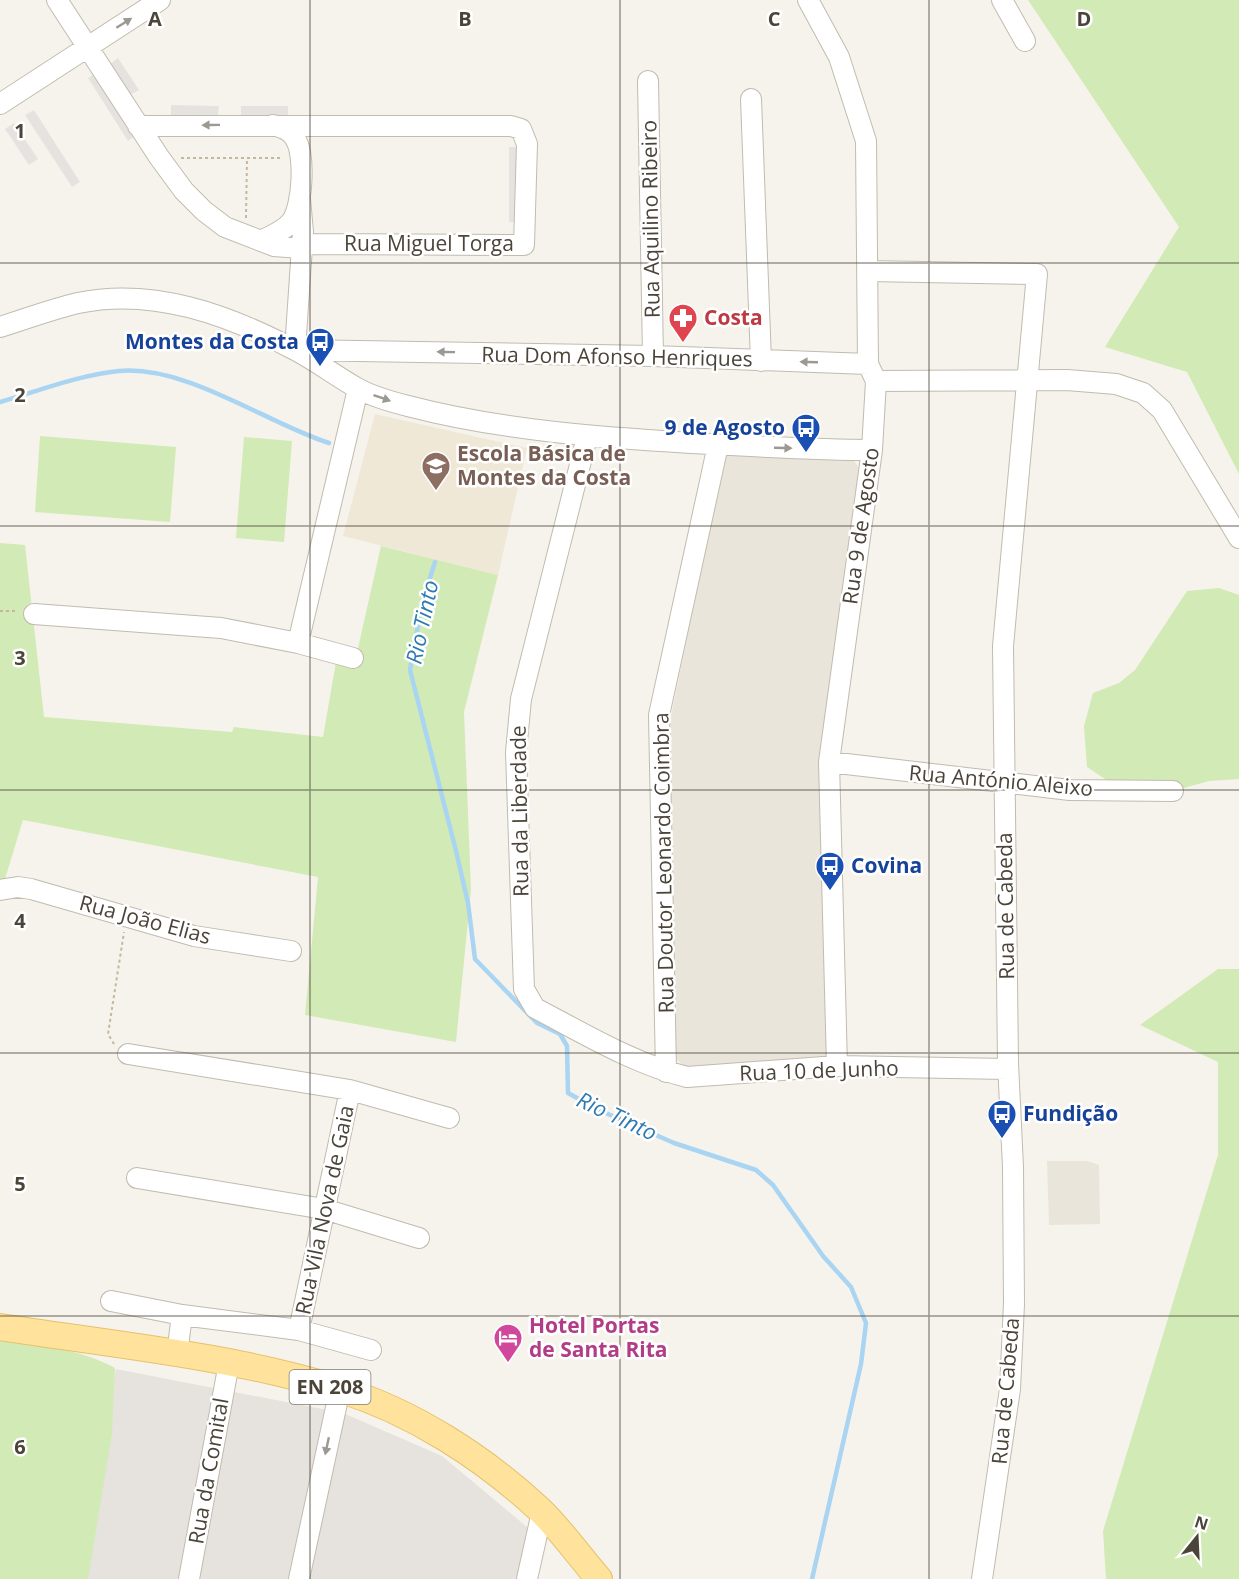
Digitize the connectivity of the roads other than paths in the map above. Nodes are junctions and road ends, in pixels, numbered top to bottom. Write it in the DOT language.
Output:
graph roads {
  1 [pos="57,0"];
  2 [pos="808,0"];
  3 [pos="1002,0"];
  4 [pos="152,3"];
  5 [pos="1025,41"];
  6 [pos="88,46"];
  7 [pos="648,81"];
  8 [pos="751,99"];
  9 [pos="0,104"];
  10 [pos="270,124"];
  11 [pos="319,124"];
  12 [pos="138,126"];
  13 [pos="295,154"];
  14 [pos="300,199"];
  15 [pos="263,240"];
  16 [pos="300,248"];
  17 [pos="868,271"];
  18 [pos="0,327"];
  19 [pos="295,350"];
  20 [pos="653,356"];
  21 [pos="761,360"];
  22 [pos="872,372"];
  23 [pos="1026,382"];
  24 [pos="358,389"];
  25 [pos="587,436"];
  26 [pos="718,445"];
  27 [pos="872,450"];
  28 [pos="1239,538"];
  29 [pos="34,614"];
  30 [pos="298,643"];
  31 [pos="353,658"];
  32 [pos="829,762"];
  33 [pos="1005,784"];
  34 [pos="1173,791"];
  35 [pos="0,890"];
  36 [pos="291,951"];
  37 [pos="128,1054"];
  38 [pos="837,1066"];
  39 [pos="1008,1069"];
  40 [pos="666,1072"];
  41 [pos="350,1090"];
  42 [pos="449,1118"];
  43 [pos="137,1178"];
  44 [pos="324,1209"];
  45 [pos="419,1238"];
  46 [pos="111,1301"];
  47 [pos="182,1315"];
  48 [pos="0,1328"];
  49 [pos="299,1330"];
  50 [pos="371,1350"];
  51 [pos="177,1354"];
  52 [pos="229,1363"];
  53 [pos="340,1389"];
  54 [pos="542,1512"];
  55 [pos="189,1579"];
  56 [pos="299,1579"];
  57 [pos="528,1579"];
  58 [pos="598,1579"];
  59 [pos="982,1579"];
  1 -- 6 [label="street, Rua Miguel Torga"];
  2 -- 17 [label="street, Rua 9 de Agosto"];
  3 -- 5 [label="street"];
  6 -- 4 [label="street, one-way"];
  6 -- 9 [label="street"];
  6 -- 12 [label="street, Rua Miguel Torga"];
  7 -- 20 [label="street, Rua Aquilino Ribeiro"];
  8 -- 21 [label="street"];
  10 -- 11 [label="street, Rua Miguel Torga"];
  10 -- 12 [label="street, Rua Miguel Torga, one-way"];
  10 -- 13 [label="street"];
  11 -- 13 [label="street"];
  11 -- 16 [label="street, Rua Miguel Torga"];
  12 -- 15 [label="street, Rua Miguel Torga"];
  13 -- 14 [label="street"];
  14 -- 15 [label="street"];
  14 -- 16 [label="street"];
  15 -- 16 [label="street, Rua Miguel Torga"];
  16 -- 19 [label="street"];
  17 -- 22 [label="street, Rua 9 de Agosto"];
  17 -- 23 [label="street, Rua de Cabeda"];
  18 -- 19 [label="street"];
  20 -- 19 [label="street, Rua Dom Afonso Henriques, one-way"];
  19 -- 24 [label="street"];
  20 -- 21 [label="street, Rua Dom Afonso Henriques"];
  22 -- 21 [label="street, Rua Dom Afonso Henriques, one-way"];
  22 -- 23 [label="street"];
  22 -- 27 [label="street, Rua 9 de Agosto"];
  23 -- 28 [label="street"];
  23 -- 33 [label="street, Rua de Cabeda"];
  24 -- 25 [label="street, one-way"];
  24 -- 30 [label="street"];
  25 -- 26 [label="street"];
  25 -- 40 [label="street, Rua da Liberdade"];
  26 -- 27 [label="street, one-way"];
  26 -- 40 [label="street, Rua Doutor Leonardo Coimbra"];
  27 -- 32 [label="street, Rua 9 de Agosto"];
  29 -- 30 [label="street"];
  30 -- 31 [label="street"];
  32 -- 33 [label="street, Rua António Aleixo"];
  32 -- 38 [label="street, Rua 9 de Agosto"];
  33 -- 34 [label="street, Rua António Aleixo"];
  33 -- 39 [label="street, Rua de Cabeda"];
  35 -- 36 [label="street, Rua João Elias"];
  37 -- 41 [label="street, Rua Vila Nova de Gaia"];
  38 -- 39 [label="street, Rua 10 de Junho"];
  38 -- 40 [label="street, Rua 10 de Junho"];
  39 -- 59 [label="street, Rua de Cabeda"];
  41 -- 42 [label="street"];
  41 -- 44 [label="street, Rua Vila Nova de Gaia"];
  43 -- 44 [label="street"];
  44 -- 45 [label="street"];
  44 -- 49 [label="street, Rua Vila Nova de Gaia"];
  46 -- 47 [label="street, Rua Vila Nova de Gaia"];
  47 -- 49 [label="street, Rua Vila Nova de Gaia"];
  47 -- 51 [label="street"];
  48 -- 51 [label="main road, EN 208"];
  49 -- 50 [label="street"];
  51 -- 52 [label="main road, EN 208"];
  52 -- 53 [label="main road, EN 208"];
  52 -- 55 [label="street, Rua da Comital"];
  53 -- 54 [label="main road, EN 208"];
  53 -- 56 [label="street, one-way"];
  54 -- 57 [label="street"];
  54 -- 58 [label="main road, EN 208"];
}
